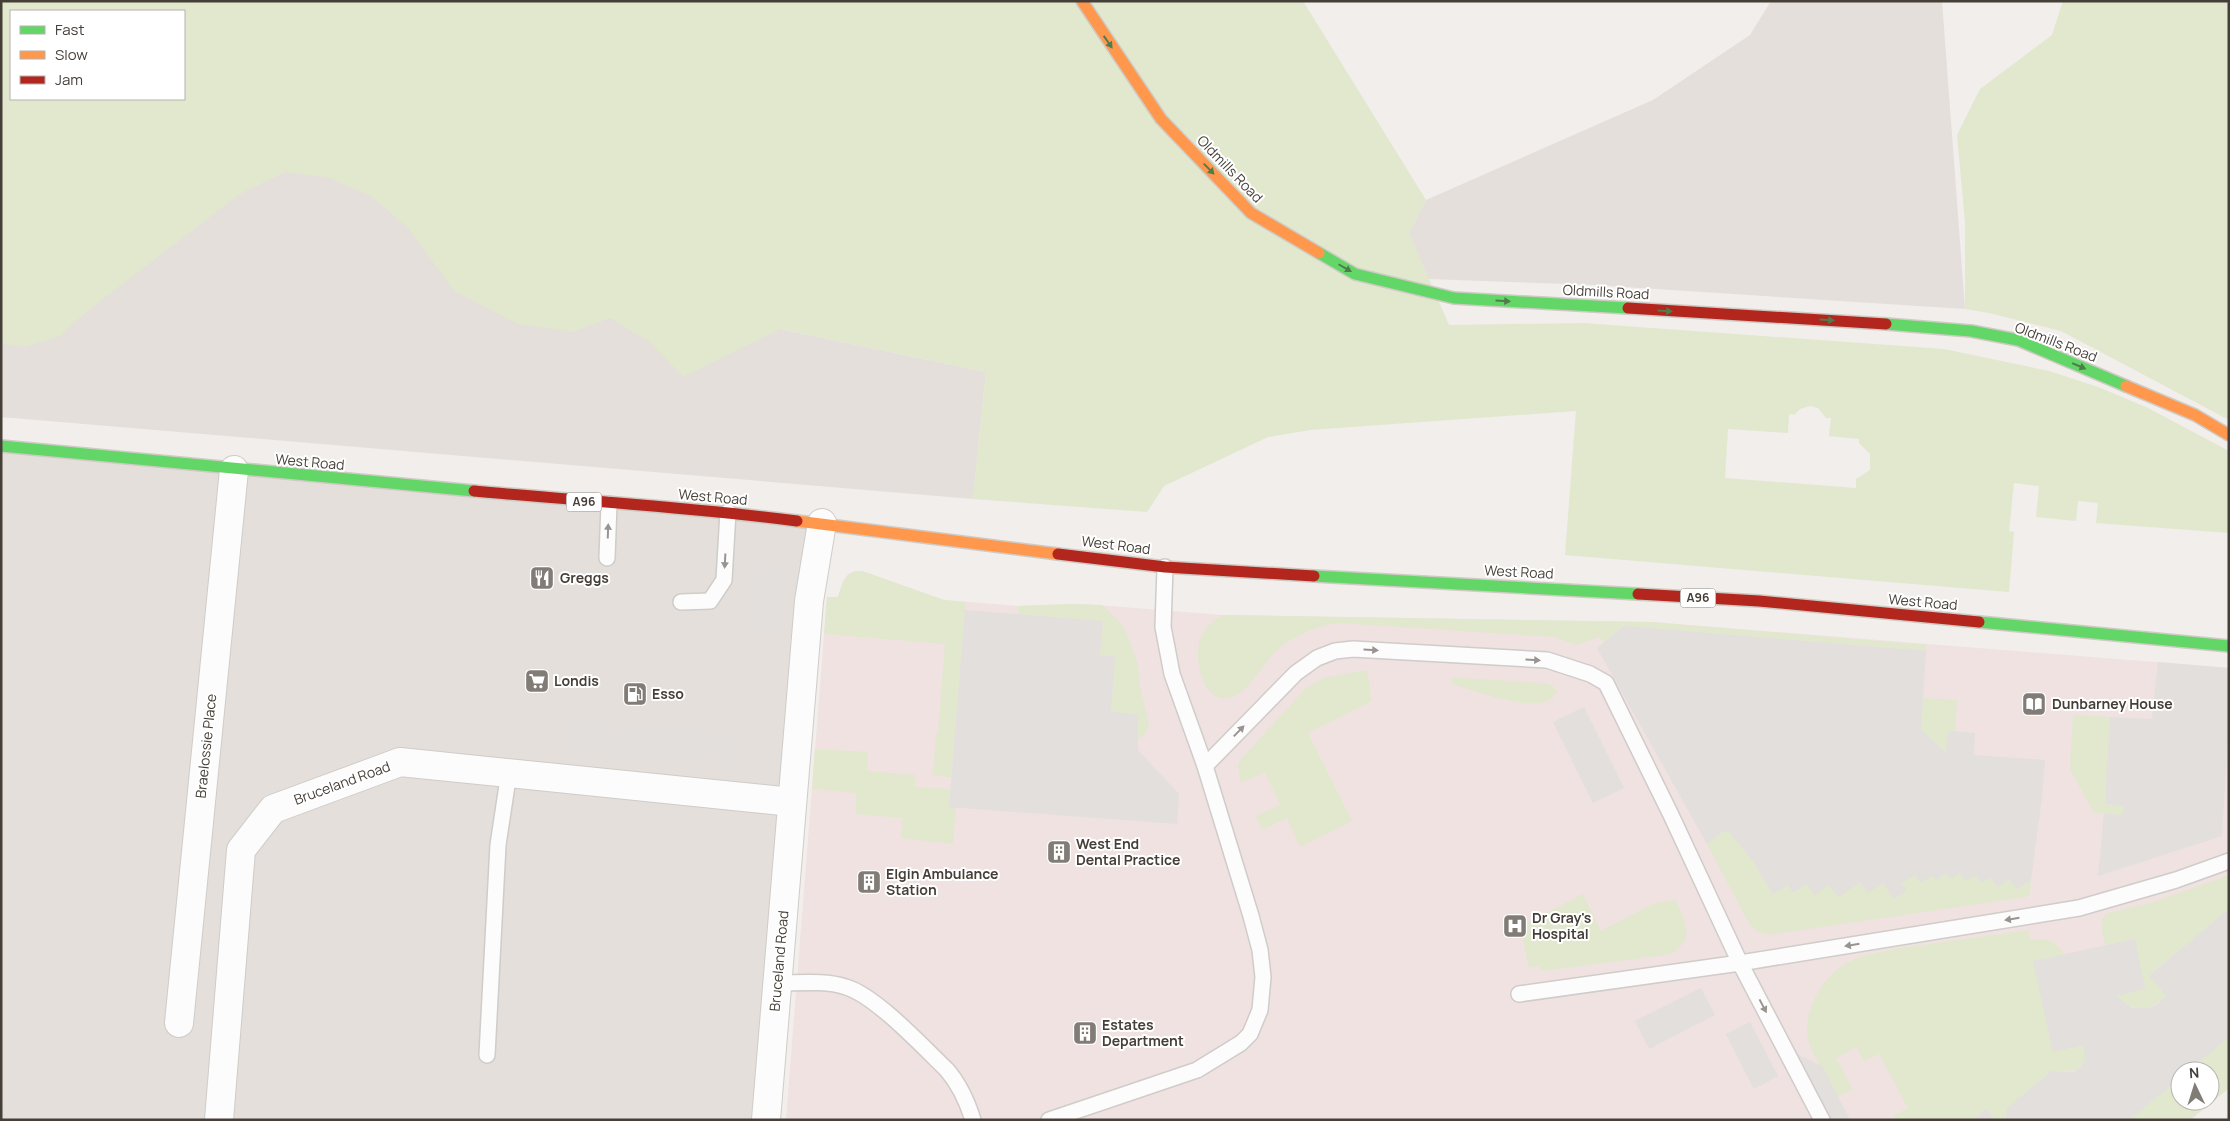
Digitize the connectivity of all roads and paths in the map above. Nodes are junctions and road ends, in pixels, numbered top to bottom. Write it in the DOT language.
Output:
graph roads {
  1 [pos="1082,1"];
  2 [pos="2229,436"];
  3 [pos="1,446"];
  4 [pos="234,470"];
  5 [pos="609,504"];
  6 [pos="728,512"];
  7 [pos="822,523"];
  8 [pos="607,558"];
  9 [pos="1165,567"];
  10 [pos="681,602"];
  11 [pos="2229,646"];
  12 [pos="1205,766"];
  13 [pos="509,772"];
  14 [pos="792,802"];
  15 [pos="2229,861"];
  16 [pos="1740,963"];
  17 [pos="777,983"];
  18 [pos="1520,994"];
  19 [pos="179,1022"];
  20 [pos="487,1055"];
  21 [pos="219,1120"];
  22 [pos="766,1120"];
  23 [pos="973,1120"];
  24 [pos="1049,1120"];
  25 [pos="1822,1120"];
  1 -- 2 [label="main road, Oldmills Road, one-way"];
  3 -- 4 [label="main road, West Road / A96"];
  4 -- 5 [label="main road, West Road / A96"];
  4 -- 19 [label="street, Braelossie Place"];
  5 -- 6 [label="main road, West Road / A96"];
  8 -- 5 [label="lane, one-way"];
  6 -- 7 [label="main road, West Road / A96"];
  6 -- 10 [label="lane, one-way"];
  7 -- 9 [label="main road, West Road / A96"];
  7 -- 14 [label="street, Bruceland Road"];
  9 -- 11 [label="main road, West Road / A96"];
  9 -- 12 [label="lane"];
  12 -- 16 [label="lane, one-way"];
  12 -- 24 [label="lane"];
  13 -- 14 [label="street, Bruceland Road"];
  13 -- 20 [label="lane"];
  13 -- 21 [label="street, Bruceland Road"];
  14 -- 17 [label="street, Bruceland Road"];
  15 -- 16 [label="lane, one-way"];
  16 -- 18 [label="lane"];
  16 -- 25 [label="lane, one-way"];
  17 -- 22 [label="street, Bruceland Road"];
  17 -- 23 [label="lane"];
}
